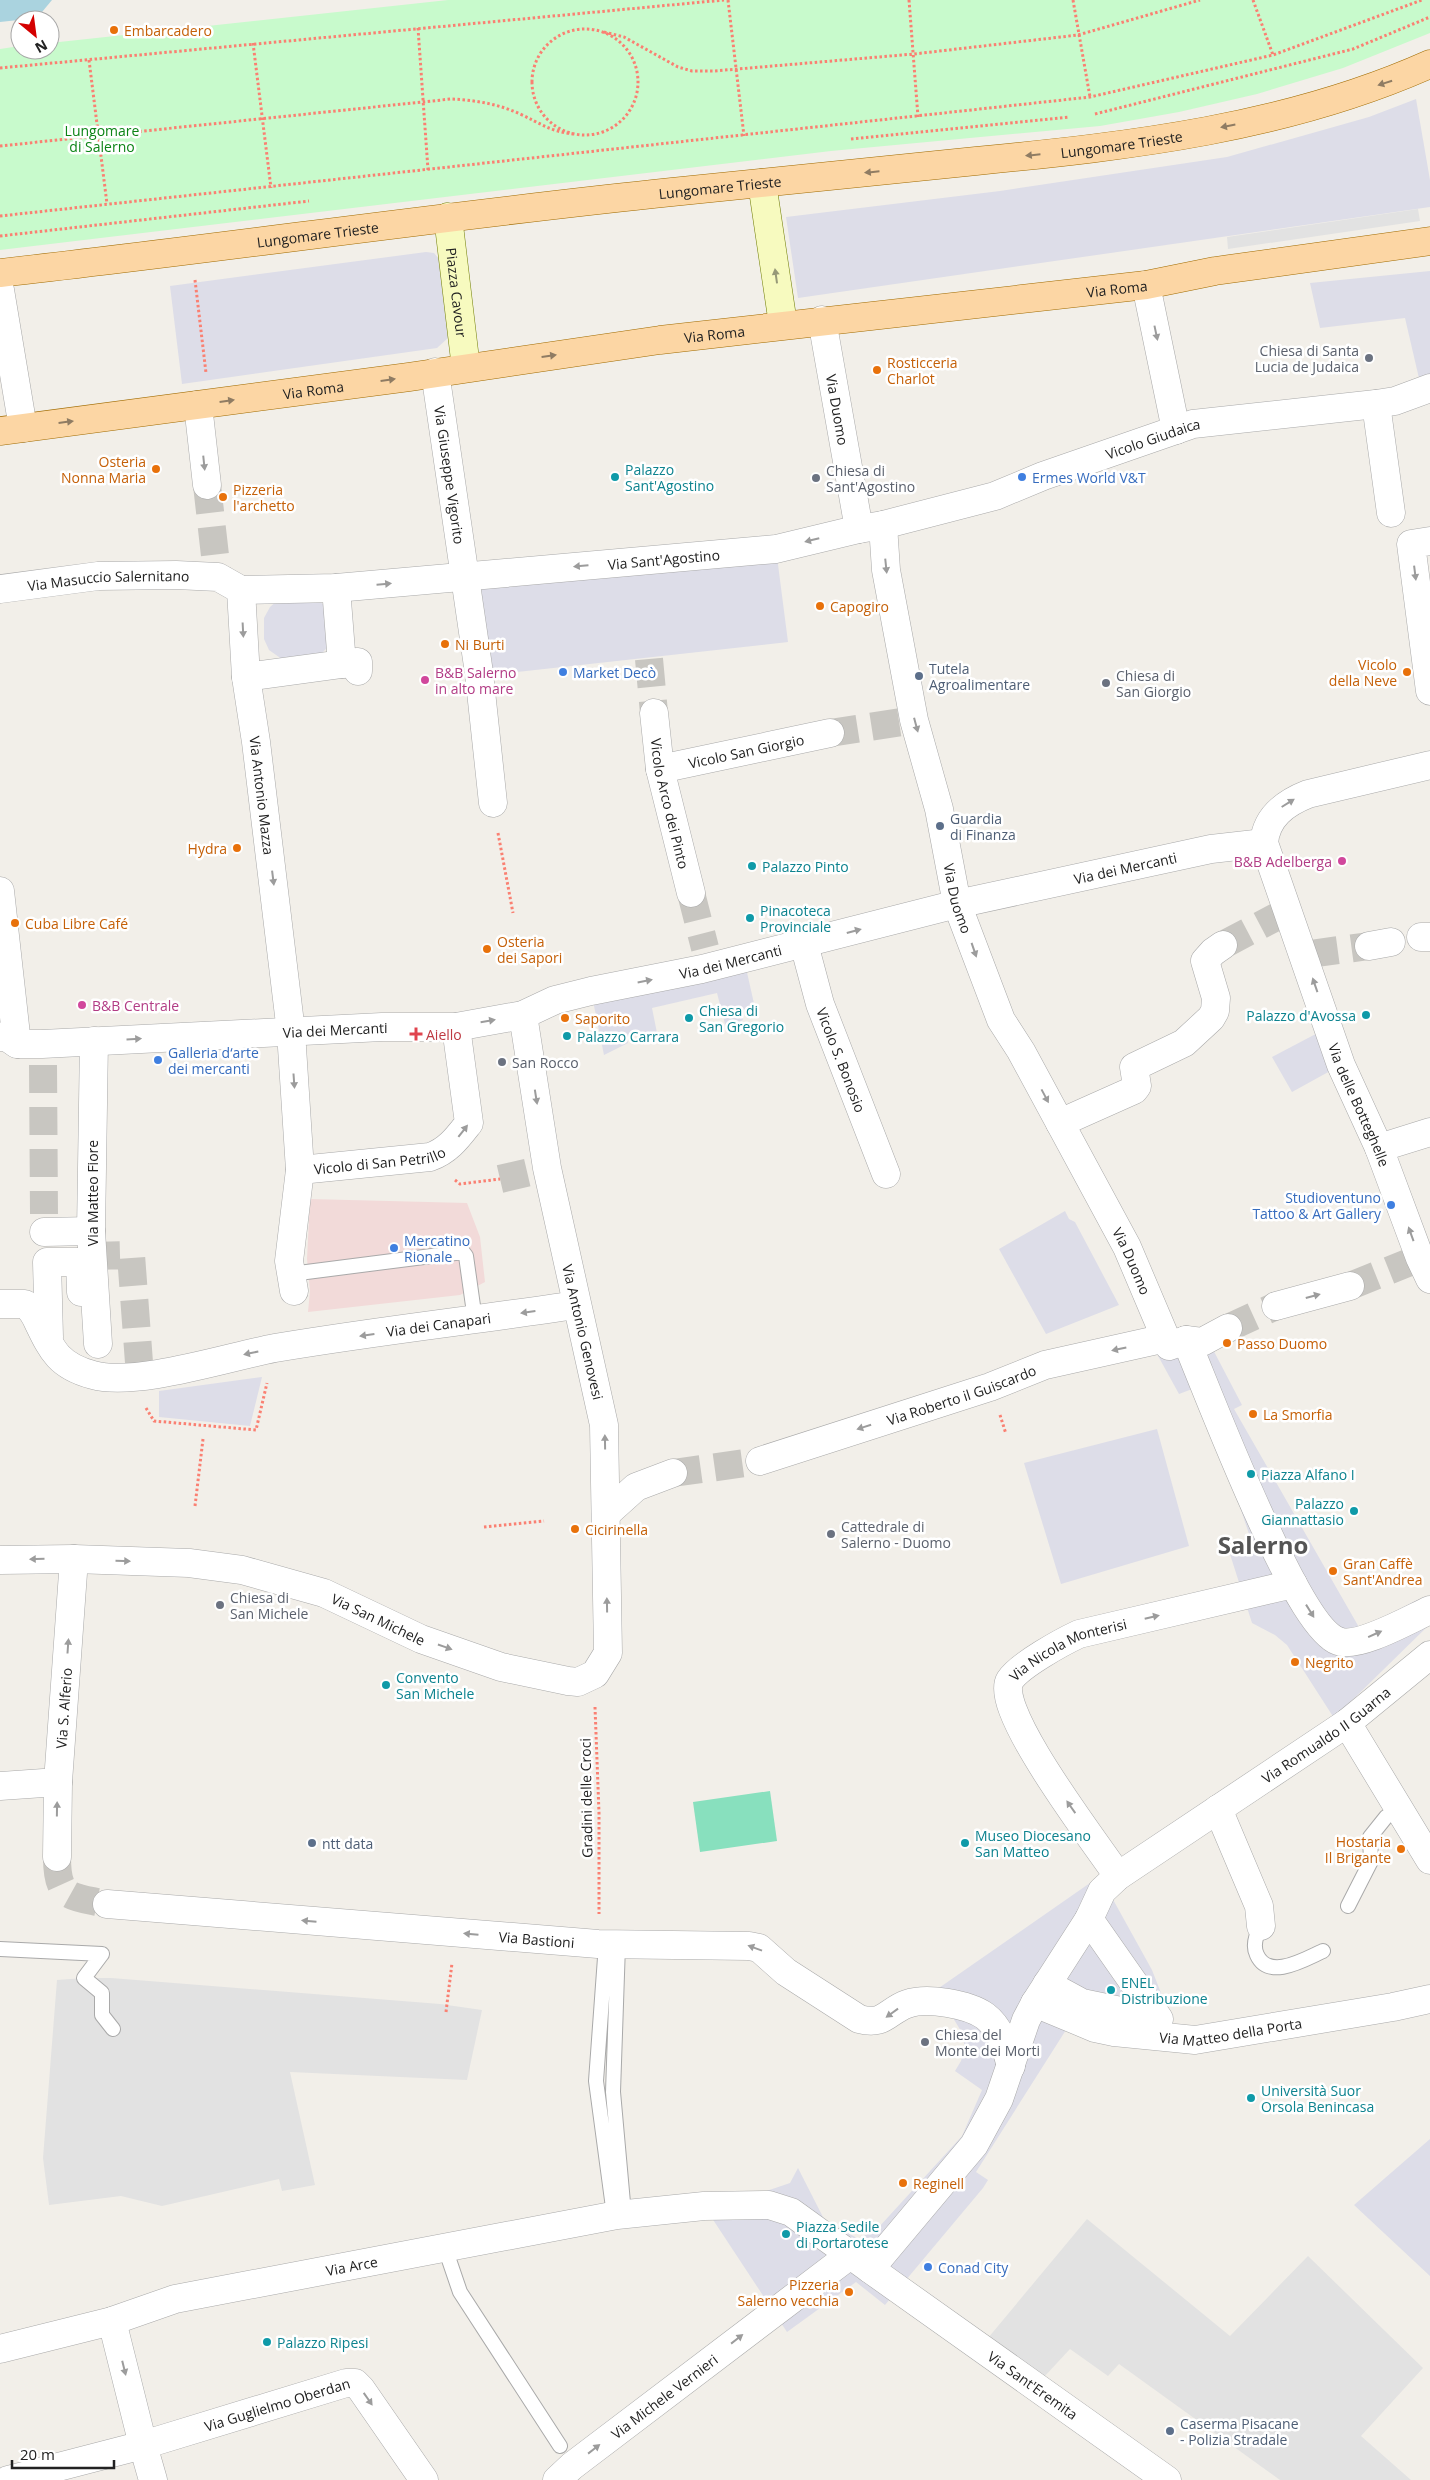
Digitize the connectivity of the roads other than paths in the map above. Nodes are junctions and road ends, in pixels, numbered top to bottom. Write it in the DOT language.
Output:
graph roads {
  1 [pos="1430,64"];
  2 [pos="762,183"];
  3 [pos="448,217"];
  4 [pos="1430,241"];
  5 [pos="0,273"];
  6 [pos="1146,285"];
  7 [pos="0,290"];
  8 [pos="822,320"];
  9 [pos="783,324"];
  10 [pos="466,368"];
  11 [pos="435,372"];
  12 [pos="1430,388"];
  13 [pos="1376,404"];
  14 [pos="204,405"];
  15 [pos="12,429"];
  16 [pos="1176,430"];
  17 [pos="207,485"];
  18 [pos="1391,513"];
  19 [pos="871,527"];
  20 [pos="1430,541"];
  21 [pos="466,576"];
  22 [pos="0,589"];
  23 [pos="322,589"];
  24 [pos="241,590"];
  25 [pos="246,677"];
  26 [pos="1430,690"];
  27 [pos="654,713"];
  28 [pos="830,733"];
  29 [pos="1430,765"];
  30 [pos="660,769"];
  31 [pos="493,803"];
  32 [pos="1264,843"];
  33 [pos="0,891"];
  34 [pos="691,893"];
  35 [pos="957,904"];
  36 [pos="804,944"];
  37 [pos="1223,945"];
  38 [pos="523,1015"];
  39 [pos="456,1027"];
  40 [pos="291,1032"];
  41 [pos="94,1041"];
  42 [pos="25,1047"];
  43 [pos="1060,1123"];
  44 [pos="1430,1132"];
  45 [pos="1379,1148"];
  46 [pos="300,1170"];
  47 [pos="886,1174"];
  48 [pos="44,1228"];
  49 [pos="91,1231"];
  50 [pos="1430,1279"];
  51 [pos="293,1282"];
  52 [pos="1350,1286"];
  53 [pos="8,1304"];
  54 [pos="576,1305"];
  55 [pos="1276,1306"];
  56 [pos="475,1320"];
  57 [pos="1228,1328"];
  58 [pos="1173,1341"];
  59 [pos="98,1344"];
  60 [pos="49,1346"];
  61 [pos="83,1371"];
  62 [pos="760,1461"];
  63 [pos="673,1473"];
  64 [pos="606,1514"];
  65 [pos="74,1559"];
  66 [pos="0,1560"];
  67 [pos="1293,1584"];
  68 [pos="1430,1610"];
  69 [pos="608,1654"];
  70 [pos="1430,1655"];
  71 [pos="1347,1723"];
  72 [pos="58,1782"];
  73 [pos="0,1786"];
  74 [pos="1218,1809"];
  75 [pos="1399,1809"];
  76 [pos="56,1857"];
  77 [pos="1430,1860"];
  78 [pos="1110,1884"];
  79 [pos="107,1904"];
  80 [pos="1348,1906"];
  81 [pos="1089,1919"];
  82 [pos="1262,1926"];
  83 [pos="608,1944"];
  84 [pos="0,1949"];
  85 [pos="1323,1950"];
  86 [pos="1430,1999"];
  87 [pos="1036,2002"];
  88 [pos="985,2016"];
  89 [pos="113,2030"];
  90 [pos="1011,2066"];
  91 [pos="619,2215"];
  92 [pos="445,2248"];
  93 [pos="860,2262"];
  94 [pos="112,2321"];
  95 [pos="0,2349"];
  96 [pos="143,2445"];
  97 [pos="560,2446"];
  98 [pos="8,2480"];
  99 [pos="153,2480"];
  100 [pos="424,2480"];
  101 [pos="557,2480"];
  102 [pos="1167,2480"];
  1 -- 2 [label="main road, Lungomare Trieste, one-way"];
  2 -- 3 [label="main road, Lungomare Trieste"];
  9 -- 2 [label="street, one-way"];
  3 -- 5 [label="main road, Lungomare Trieste"];
  3 -- 10 [label="street, Piazza Cavour"];
  4 -- 6 [label="main road, Via Roma"];
  6 -- 8 [label="main road, Via Roma"];
  6 -- 16 [label="street, one-way"];
  7 -- 15 [label="street"];
  8 -- 9 [label="main road, Via Roma"];
  8 -- 19 [label="street, Via Duomo"];
  10 -- 9 [label="main road, Via Roma, one-way"];
  10 -- 11 [label="main road, Via Roma"];
  14 -- 11 [label="main road, Via Roma, one-way"];
  11 -- 21 [label="street, Via Giuseppe Vigorito"];
  12 -- 13 [label="street, Vicolo Giudaica"];
  13 -- 16 [label="street, Vicolo Giudaica"];
  13 -- 18 [label="street"];
  15 -- 14 [label="main road, Via Roma, one-way"];
  14 -- 17 [label="street, one-way"];
  16 -- 19 [label="street, Vicolo Giudaica"];
  19 -- 21 [label="street, Via Sant'Agostino, one-way"];
  19 -- 35 [label="street, Via Duomo, one-way"];
  20 -- 26 [label="street, one-way"];
  23 -- 21 [label="street, Via Sant'Agostino, one-way"];
  21 -- 31 [label="street"];
  22 -- 24 [label="street, Via Masuccio Salernitano"];
  23 -- 24 [label="street, Via Sant'Agostino"];
  23 -- 25 [label="street"];
  24 -- 25 [label="street, Via Antonio Mazza, one-way"];
  25 -- 40 [label="street, Via Antonio Mazza, one-way"];
  27 -- 30 [label="street, Vicolo Arco dei Pinto"];
  28 -- 30 [label="street, Vicolo San Giorgio"];
  32 -- 29 [label="street, one-way"];
  30 -- 34 [label="street, Vicolo Arco dei Pinto"];
  32 -- 35 [label="street, Via dei Mercanti"];
  45 -- 32 [label="street, Via delle Botteghelle, one-way"];
  33 -- 42 [label="street"];
  36 -- 35 [label="street, Via dei Mercanti, one-way"];
  35 -- 43 [label="street, Via Duomo, one-way"];
  38 -- 36 [label="street, Via dei Mercanti, one-way"];
  36 -- 47 [label="street, Vicolo S. Bonosio"];
  37 -- 43 [label="street"];
  39 -- 38 [label="street, Via dei Mercanti, one-way"];
  38 -- 54 [label="street, Via Antonio Genovesi, one-way"];
  39 -- 40 [label="street, Via dei Mercanti"];
  46 -- 39 [label="street, Vicolo di San Petrillo, one-way"];
  41 -- 40 [label="street, Via dei Mercanti, one-way"];
  40 -- 46 [label="street, Via Antonio Mazza, one-way"];
  41 -- 42 [label="street, Via dei Mercanti"];
  41 -- 49 [label="street, Via Matteo Fiore"];
  43 -- 58 [label="street, Via Duomo"];
  44 -- 45 [label="street"];
  50 -- 45 [label="street, Via delle Botteghelle, one-way"];
  46 -- 51 [label="street, Vicolo di San Petrillo"];
  48 -- 49 [label="street"];
  49 -- 59 [label="street, Via Matteo Fiore"];
  51 -- 56 [label="lane"];
  55 -- 52 [label="street, one-way"];
  53 -- 60 [label="street"];
  54 -- 56 [label="street, Via dei Canapari, one-way"];
  64 -- 54 [label="street, Via Antonio Genovesi, one-way"];
  56 -- 61 [label="street, Via dei Canapari, one-way"];
  57 -- 58 [label="street"];
  58 -- 62 [label="street, Via Roberto il Guiscardo, one-way"];
  58 -- 67 [label="street"];
  60 -- 61 [label="street, Via dei Canapari"];
  60 -- 61 [label="street"];
  63 -- 64 [label="street"];
  69 -- 64 [label="street, Via Antonio Genovesi, one-way"];
  65 -- 66 [label="street, Via San Michele, one-way"];
  65 -- 69 [label="street, Via San Michele, one-way"];
  72 -- 65 [label="street, Via S. Alferio, one-way"];
  67 -- 68 [label="street, one-way"];
  78 -- 67 [label="street, Via Nicola Monterisi, one-way"];
  70 -- 71 [label="street, Via Romualdo II Guarna"];
  71 -- 74 [label="street, Via Romualdo II Guarna"];
  71 -- 75 [label="street"];
  72 -- 73 [label="street"];
  76 -- 72 [label="street, Via S. Alferio, one-way"];
  74 -- 78 [label="street, Via Romualdo II Guarna"];
  74 -- 82 [label="street"];
  75 -- 77 [label="street"];
  75 -- 80 [label="lane"];
  78 -- 81 [label="street"];
  83 -- 79 [label="street, Via Bastioni, one-way"];
  81 -- 87 [label="street"];
  81 -- 87 [label="street"];
  82 -- 85 [label="lane"];
  88 -- 83 [label="street, Via Bastioni, one-way"];
  83 -- 91 [label="lane"];
  84 -- 89 [label="lane"];
  86 -- 87 [label="street, Via Matteo della Porta"];
  87 -- 88 [label="street, Via Bastioni"];
  87 -- 90 [label="street"];
  88 -- 90 [label="street"];
  90 -- 93 [label="street"];
  91 -- 92 [label="street, Via Arce"];
  91 -- 93 [label="street, Via Arce"];
  92 -- 94 [label="street, Via Arce"];
  92 -- 97 [label="lane"];
  101 -- 93 [label="street, Via Michele Vernieri, one-way"];
  93 -- 102 [label="street, Via Sant'Eremita"];
  94 -- 95 [label="street, Via Arce"];
  94 -- 96 [label="street, one-way"];
  96 -- 98 [label="street"];
  96 -- 99 [label="street"];
  96 -- 100 [label="street, Via Guglielmo Oberdan, one-way"];
}
